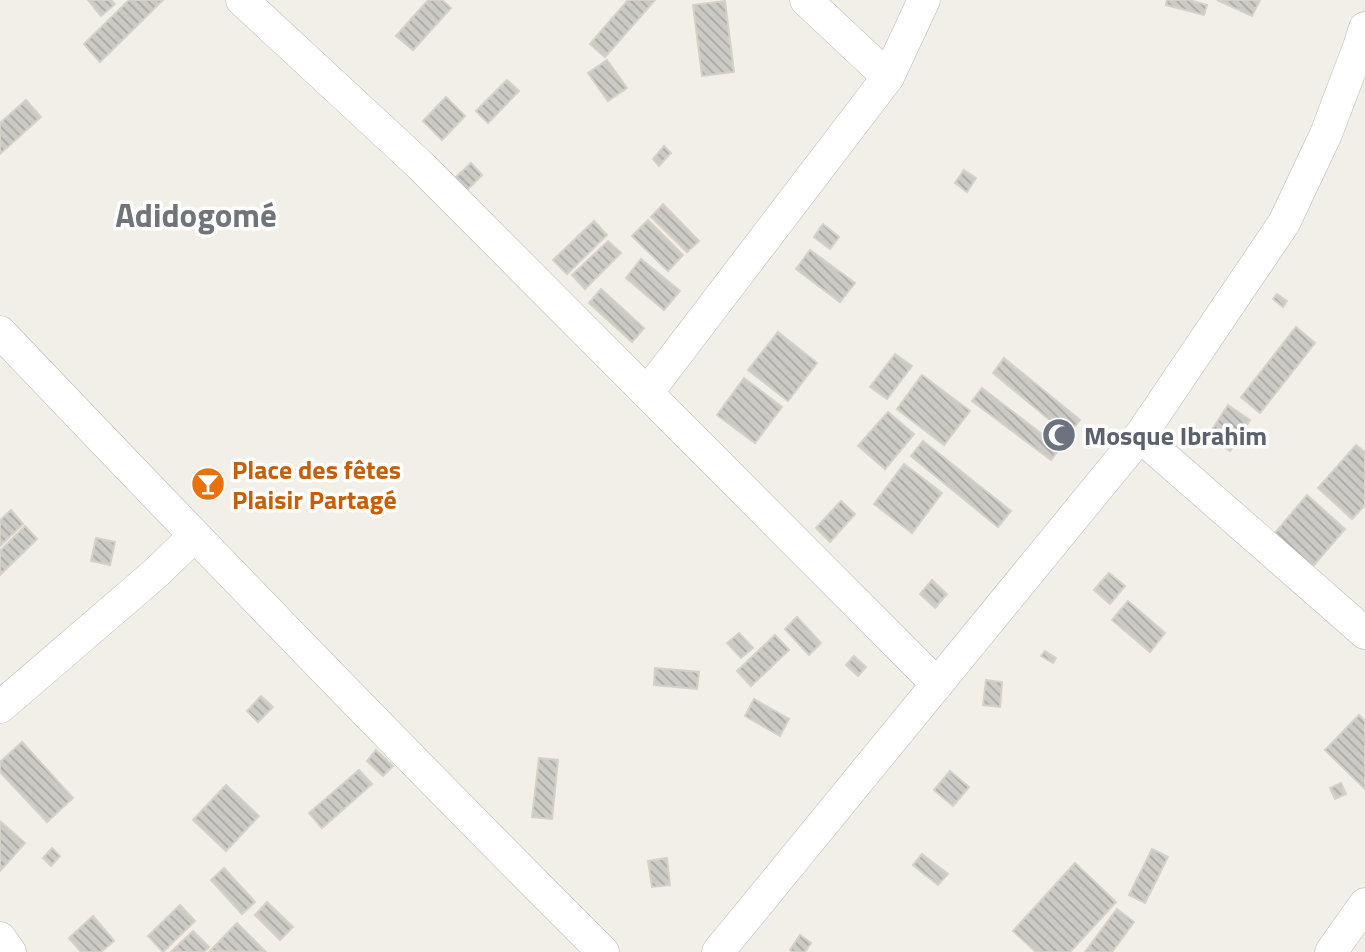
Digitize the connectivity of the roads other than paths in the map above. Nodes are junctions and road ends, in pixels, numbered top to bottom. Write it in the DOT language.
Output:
graph roads {
  1 [pos="242,0"];
  2 [pos="806,0"];
  3 [pos="924,0"];
  4 [pos="1363,42"];
  5 [pos="888,77"];
  6 [pos="0,332"];
  7 [pos="647,393"];
  8 [pos="1140,436"];
  9 [pos="194,536"];
  10 [pos="1365,633"];
  11 [pos="937,684"];
  12 [pos="0,707"];
  13 [pos="1365,904"];
  14 [pos="0,938"];
  15 [pos="10,952"];
  16 [pos="603,952"];
  17 [pos="718,952"];
  18 [pos="1331,952"];
  1 -- 7 [label="street"];
  2 -- 5 [label="street"];
  3 -- 5 [label="street"];
  4 -- 8 [label="street"];
  5 -- 7 [label="street"];
  6 -- 9 [label="street"];
  7 -- 11 [label="street"];
  8 -- 10 [label="street"];
  8 -- 11 [label="street"];
  9 -- 12 [label="street"];
  9 -- 16 [label="street"];
  11 -- 17 [label="street"];
  13 -- 18 [label="street"];
  14 -- 15 [label="street"];
}
